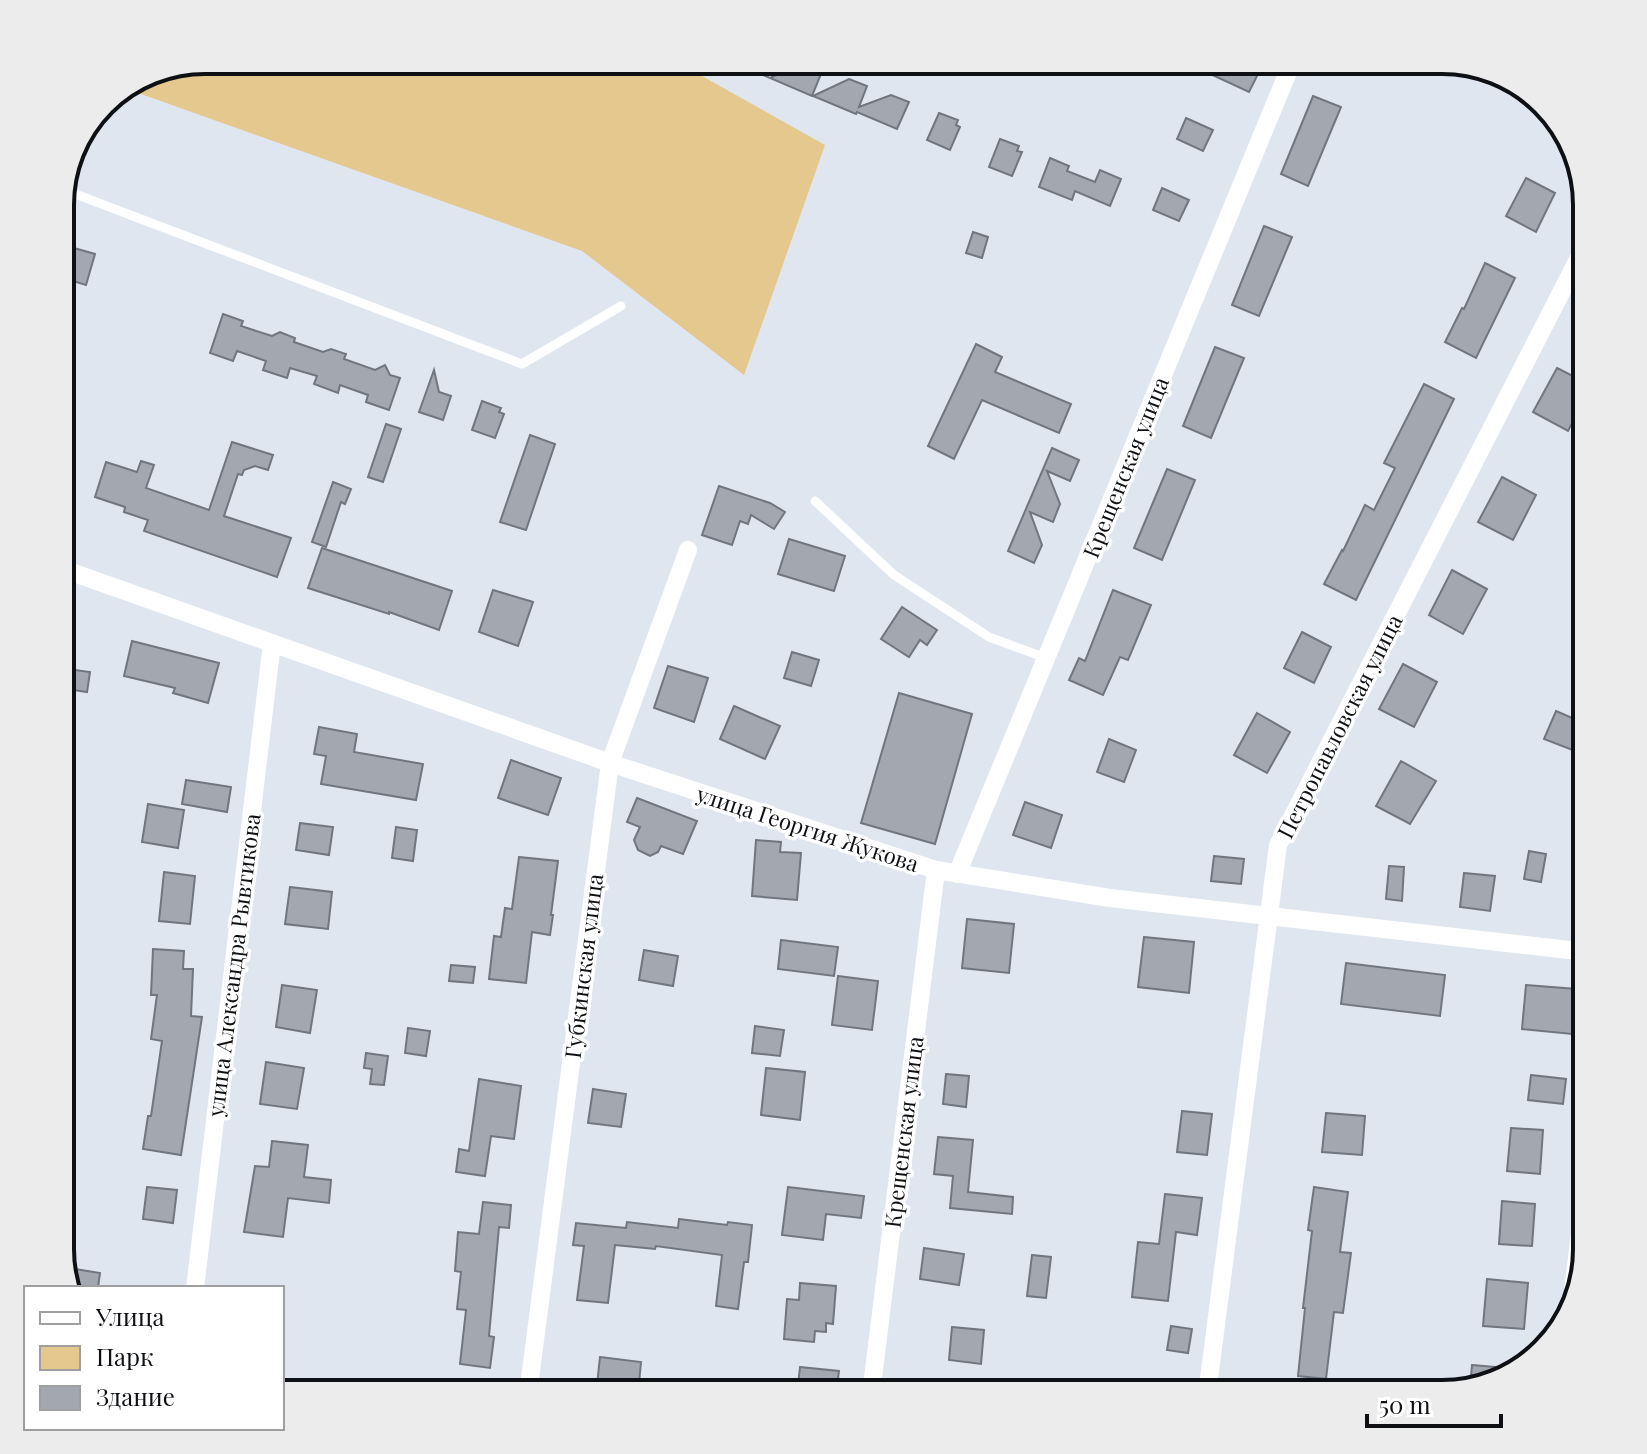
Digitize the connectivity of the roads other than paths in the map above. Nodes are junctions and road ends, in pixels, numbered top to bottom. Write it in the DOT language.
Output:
graph roads {
  1 [pos="1287,74"];
  2 [pos="74,194"];
  3 [pos="1573,269"];
  4 [pos="621,306"];
  5 [pos="815,501"];
  6 [pos="688,550"];
  7 [pos="74,573"];
  8 [pos="272,643"];
  9 [pos="1046,658"];
  10 [pos="610,763"];
  11 [pos="936,870"];
  12 [pos="957,874"];
  13 [pos="1269,916"];
  14 [pos="1573,950"];
  15 [pos="195,1286"];
  16 [pos="530,1380"];
  17 [pos="873,1380"];
  18 [pos="1209,1380"];
  1 -- 9 [label="street, Крещенская улица"];
  2 -- 4 [label="lane"];
  3 -- 13 [label="street, Петропавловская улица"];
  5 -- 9 [label="lane"];
  6 -- 10 [label="street, Губкинская улица"];
  7 -- 8 [label="street, улица Георгия Жукова"];
  8 -- 10 [label="street, улица Георгия Жукова"];
  8 -- 15 [label="street, улица Александра Рывтикова"];
  9 -- 12 [label="street, Крещенская улица"];
  10 -- 11 [label="street, улица Георгия Жукова"];
  10 -- 16 [label="street, Губкинская улица"];
  11 -- 12 [label="street, улица Георгия Жукова"];
  11 -- 17 [label="street, Крещенская улица"];
  12 -- 13 [label="street, улица Георгия Жукова"];
  13 -- 14 [label="street, улица Георгия Жукова"];
  13 -- 18 [label="street, Петропавловская улица"];
}
